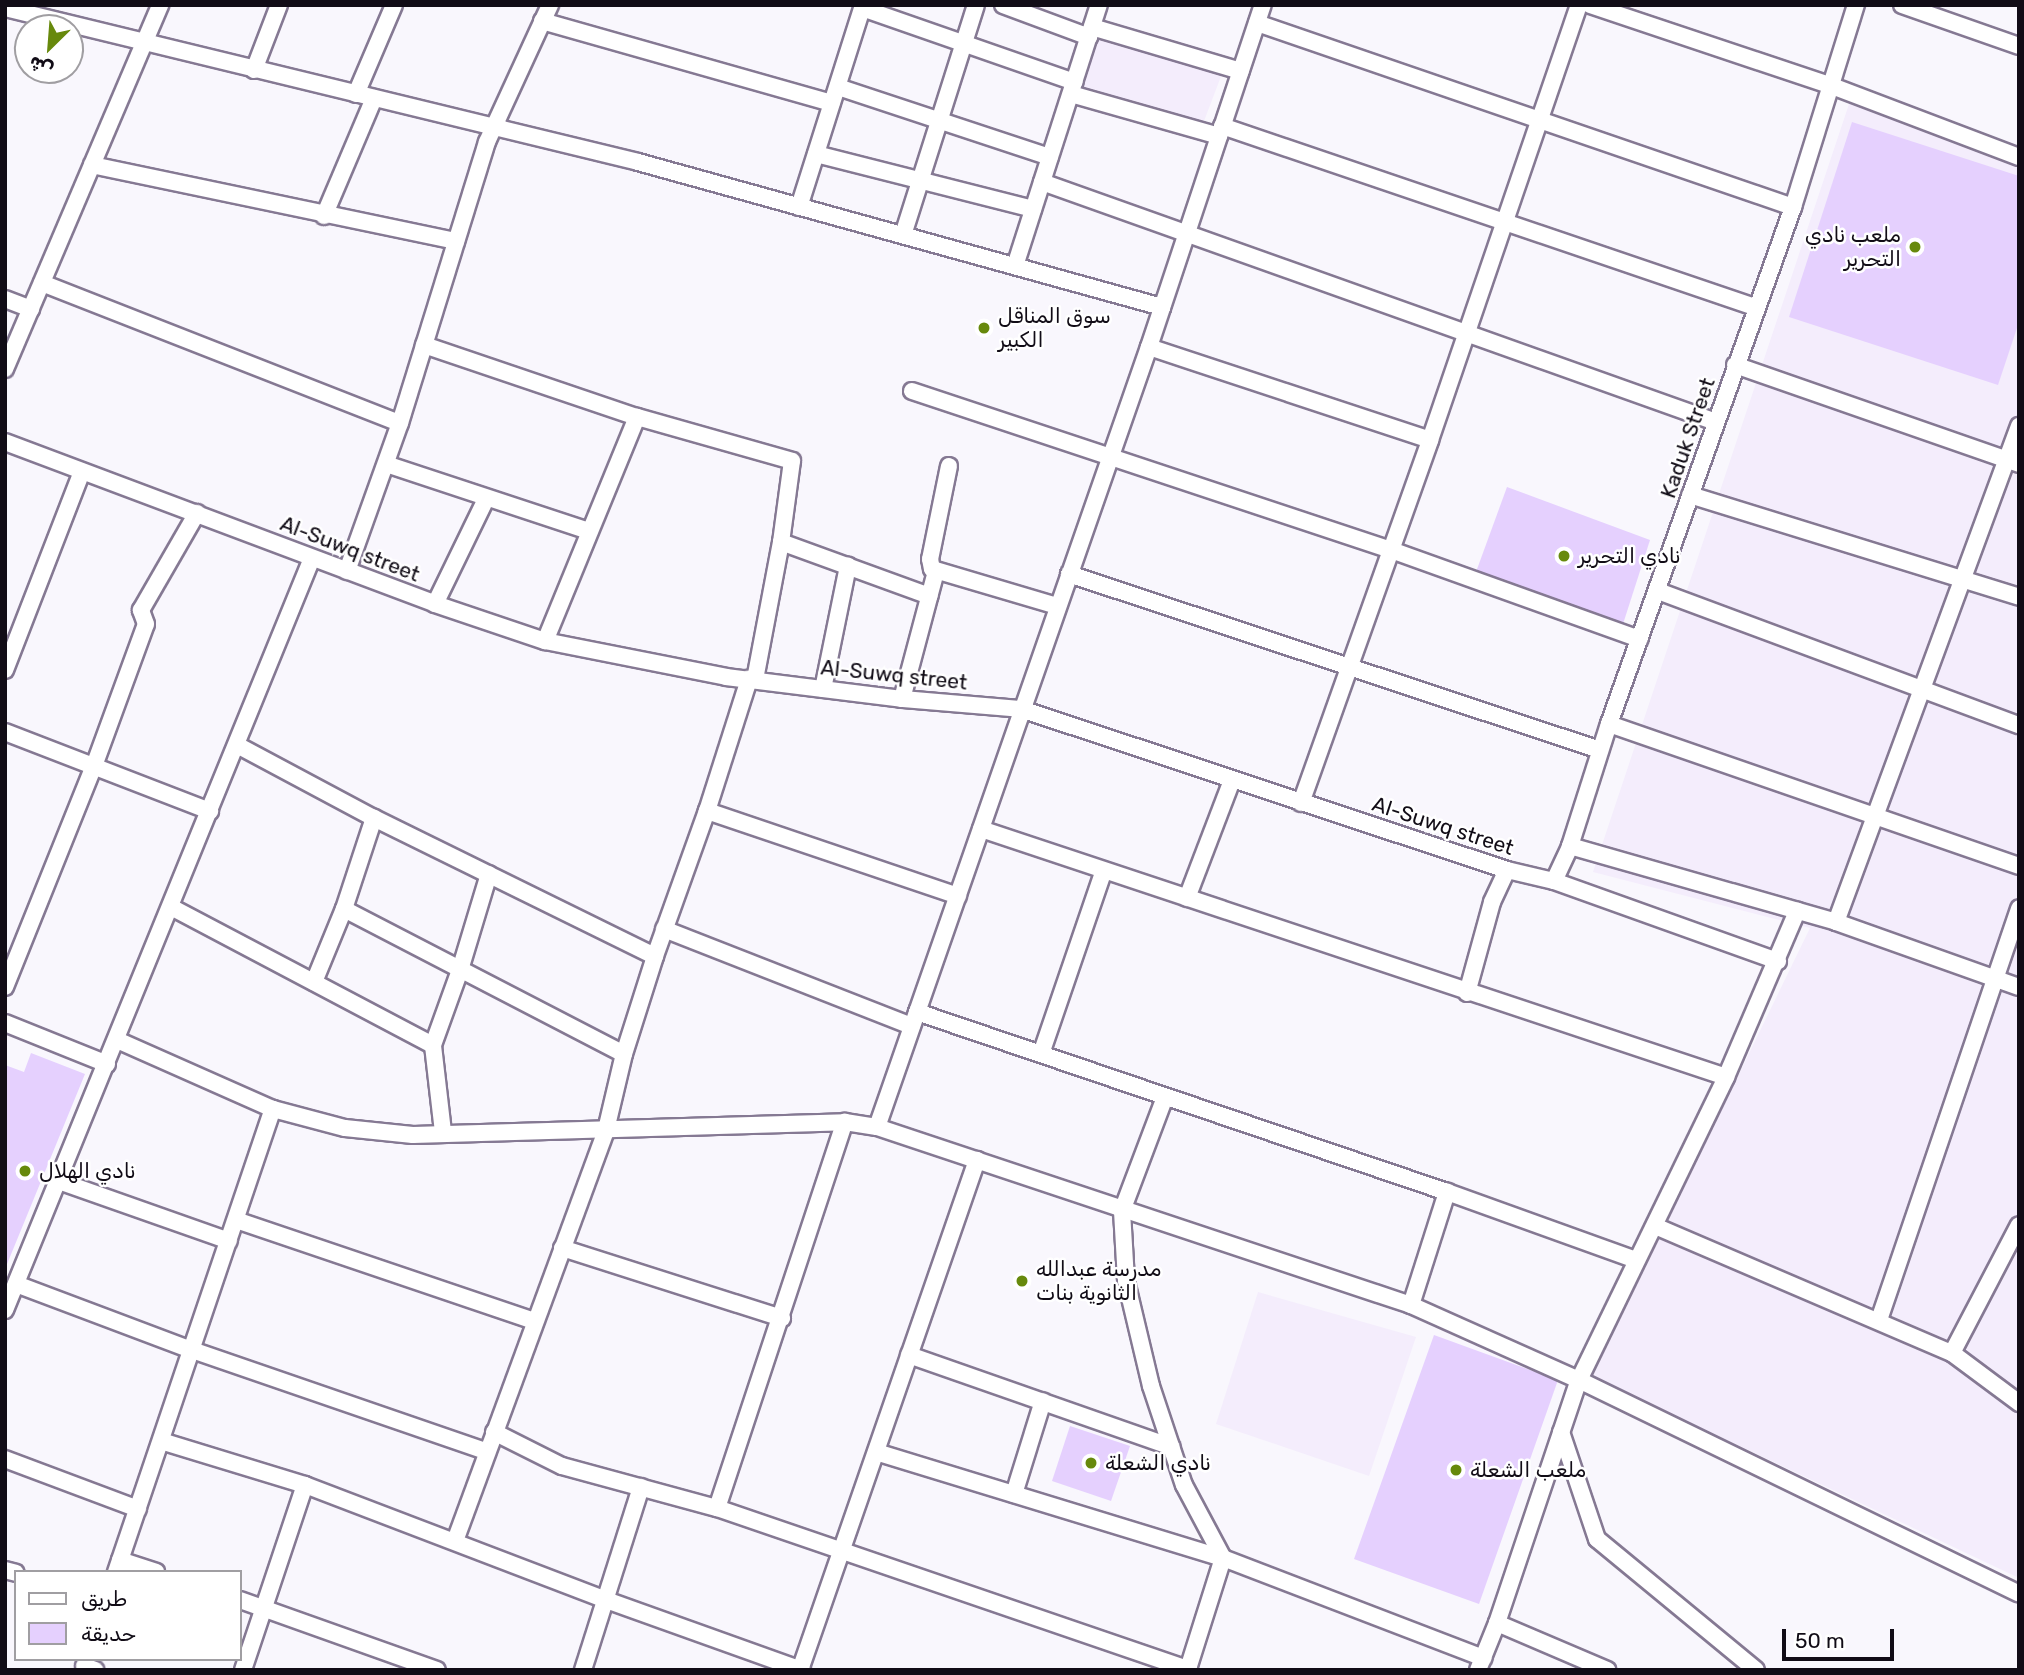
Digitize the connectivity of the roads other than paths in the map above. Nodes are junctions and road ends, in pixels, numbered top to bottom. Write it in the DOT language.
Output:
graph roads {
  1 [pos="160,5"];
  2 [pos="279,5"];
  3 [pos="394,5"];
  4 [pos="550,5"];
  5 [pos="976,5"];
  6 [pos="1003,5"];
  7 [pos="1099,5"];
  8 [pos="1263,5"];
  9 [pos="1579,5"];
  10 [pos="1590,5"];
  11 [pos="1856,5"];
  12 [pos="1902,5"];
  13 [pos="863,7"];
  14 [pos="5,8"];
  15 [pos="54,13"];
  16 [pos="542,21"];
  17 [pos="1257,23"];
  18 [pos="1091,32"];
  19 [pos="144,43"];
  20 [pos="964,43"];
  21 [pos="2019,46"];
  22 [pos="254,70"];
  23 [pos="1241,71"];
  24 [pos="1832,86"];
  25 [pos="838,87"];
  26 [pos="1073,88"];
  27 [pos="356,94"];
  28 [pos="374,98"];
  29 [pos="832,103"];
  30 [pos="940,121"];
  31 [pos="1538,122"];
  32 [pos="493,127"];
  33 [pos="1221,131"];
  34 [pos="816,154"];
  35 [pos="1050,157"];
  36 [pos="2019,157"];
  37 [pos="92,166"];
  38 [pos="921,179"];
  39 [pos="1042,182"];
  40 [pos="799,207"];
  41 [pos="1793,207"];
  42 [pos="1033,209"];
  43 [pos="324,216"];
  44 [pos="1504,220"];
  45 [pos="903,235"];
  46 [pos="1185,235"];
  47 [pos="456,241"];
  48 [pos="1015,266"];
  49 [pos="42,283"];
  50 [pos="5,299"];
  51 [pos="1162,307"];
  52 [pos="1755,307"];
  53 [pos="31,309"];
  54 [pos="1464,335"];
  55 [pos="424,345"];
  56 [pos="1149,347"];
  57 [pos="1735,365"];
  58 [pos="5,369"];
  59 [pos="912,391"];
  60 [pos="637,416"];
  61 [pos="1716,422"];
  62 [pos="400,423"];
  63 [pos="2019,426"];
  64 [pos="1430,440"];
  65 [pos="5,442"];
  66 [pos="1110,458"];
  67 [pos="2013,462"];
  68 [pos="386,464"];
  69 [pos="950,466"];
  70 [pos="82,471"];
  71 [pos="1690,495"];
  72 [pos="486,499"];
  73 [pos="197,513"];
  74 [pos="589,531"];
  75 [pos="781,542"];
  76 [pos="1391,550"];
  77 [pos="312,558"];
  78 [pos="848,566"];
  79 [pos="347,571"];
  80 [pos="936,571"];
  81 [pos="1069,574"];
  82 [pos="1961,579"];
  83 [pos="1658,592"];
  84 [pos="929,596"];
  85 [pos="2019,597"];
  86 [pos="435,604"];
  87 [pos="1056,606"];
  88 [pos="1640,639"];
  89 [pos="545,641"];
  90 [pos="1348,667"];
  91 [pos="5,670"];
  92 [pos="752,679"];
  93 [pos="1921,688"];
  94 [pos="823,689"];
  95 [pos="902,699"];
  96 [pos="1021,709"];
  97 [pos="1609,724"];
  98 [pos="2019,725"];
  99 [pos="5,732"];
  100 [pos="237,746"];
  101 [pos="1600,750"];
  102 [pos="94,766"];
  103 [pos="1232,780"];
  104 [pos="1301,803"];
  105 [pos="210,811"];
  106 [pos="707,811"];
  107 [pos="1874,816"];
  108 [pos="374,818"];
  109 [pos="981,829"];
  110 [pos="1570,846"];
  111 [pos="2019,866"];
  112 [pos="1104,870"];
  113 [pos="1507,870"];
  114 [pos="489,874"];
  115 [pos="1554,881"];
  116 [pos="958,895"];
  117 [pos="1187,898"];
  118 [pos="171,907"];
  119 [pos="2019,908"];
  120 [pos="344,909"];
  121 [pos="1797,911"];
  122 [pos="1836,922"];
  123 [pos="664,929"];
  124 [pos="655,956"];
  125 [pos="1778,961"];
  126 [pos="460,970"];
  127 [pos="1996,981"];
  128 [pos="314,982"];
  129 [pos="5,987"];
  130 [pos="2019,987"];
  131 [pos="1467,993"];
  132 [pos="915,1019"];
  133 [pos="5,1023"];
  134 [pos="117,1040"];
  135 [pos="433,1045"];
  136 [pos="624,1054"];
  137 [pos="1041,1054"];
  138 [pos="107,1064"];
  139 [pos="1726,1077"];
  140 [pos="1165,1097"];
  141 [pos="272,1109"];
  142 [pos="845,1122"];
  143 [pos="877,1127"];
  144 [pos="606,1130"];
  145 [pos="443,1132"];
  146 [pos="977,1160"];
  147 [pos="59,1181"];
  148 [pos="1447,1192"];
  149 [pos="1122,1211"];
  150 [pos="236,1220"];
  151 [pos="2019,1225"];
  152 [pos="1655,1226"];
  153 [pos="229,1241"];
  154 [pos="562,1248"];
  155 [pos="1636,1260"];
  156 [pos="16,1284"];
  157 [pos="6,1303"];
  158 [pos="1411,1305"];
  159 [pos="782,1318"];
  160 [pos="1880,1320"];
  161 [pos="535,1321"];
  162 [pos="192,1350"];
  163 [pos="1952,1353"];
  164 [pos="909,1355"];
  165 [pos="1579,1380"];
  166 [pos="1043,1401"];
  167 [pos="2019,1403"];
  168 [pos="494,1432"];
  169 [pos="1561,1432"];
  170 [pos="161,1441"];
  171 [pos="1171,1447"];
  172 [pos="486,1451"];
  173 [pos="876,1451"];
  174 [pos="5,1459"];
  175 [pos="305,1485"];
  176 [pos="641,1487"];
  177 [pos="1014,1494"];
  178 [pos="717,1508"];
  179 [pos="138,1509"];
  180 [pos="455,1541"];
  181 [pos="841,1550"];
  182 [pos="1223,1559"];
  183 [pos="118,1566"];
  184 [pos="143,1570"];
  185 [pos="2019,1594"];
  186 [pos="606,1600"];
  187 [pos="242,1601"];
  188 [pos="263,1608"];
  189 [pos="1497,1623"];
  190 [pos="1480,1664"];
  191 [pos="801,1669"];
  192 [pos="243,1670"];
  193 [pos="438,1670"];
  194 [pos="583,1670"];
  195 [pos="1189,1670"];
  196 [pos="1607,1670"];
  197 [pos="1756,1670"];
  1 -- 19 [label="street"];
  2 -- 22 [label="street"];
  3 -- 27 [label="street"];
  4 -- 16 [label="street"];
  5 -- 20 [label="street"];
  6 -- 18 [label="street"];
  7 -- 18 [label="street"];
  8 -- 17 [label="street"];
  9 -- 31 [label="street"];
  10 -- 24 [label="street"];
  11 -- 24 [label="street, Kaduk Street"];
  12 -- 21 [label="street"];
  13 -- 20 [label="street"];
  13 -- 25 [label="street"];
  14 -- 15 [label="street"];
  15 -- 19 [label="street"];
  16 -- 29 [label="street"];
  16 -- 32 [label="street"];
  17 -- 23 [label="street"];
  17 -- 31 [label="street"];
  18 -- 23 [label="street"];
  18 -- 26 [label="street"];
  19 -- 22 [label="street"];
  19 -- 37 [label="street"];
  20 -- 26 [label="street"];
  20 -- 30 [label="street"];
  22 -- 27 [label="street"];
  23 -- 33 [label="street"];
  24 -- 36 [label="street"];
  24 -- 41 [label="street, Kaduk Street"];
  25 -- 29 [label="street"];
  25 -- 30 [label="street"];
  26 -- 33 [label="street"];
  26 -- 35 [label="street"];
  27 -- 28 [label="street"];
  28 -- 32 [label="street"];
  28 -- 43 [label="street"];
  29 -- 34 [label="street"];
  30 -- 35 [label="street"];
  30 -- 38 [label="street"];
  31 -- 41 [label="street"];
  31 -- 44 [label="street"];
  32 -- 40 [label="street"];
  32 -- 47 [label="street"];
  33 -- 44 [label="street"];
  33 -- 46 [label="street"];
  34 -- 38 [label="street"];
  34 -- 40 [label="street"];
  35 -- 39 [label="street"];
  37 -- 43 [label="street"];
  37 -- 49 [label="street"];
  38 -- 42 [label="street"];
  38 -- 45 [label="street"];
  39 -- 42 [label="street"];
  39 -- 46 [label="street"];
  40 -- 45 [label="street"];
  41 -- 52 [label="street, Kaduk Street"];
  42 -- 48 [label="street"];
  43 -- 47 [label="street"];
  44 -- 52 [label="street"];
  44 -- 54 [label="street"];
  45 -- 48 [label="street"];
  46 -- 51 [label="street"];
  46 -- 54 [label="street"];
  47 -- 55 [label="street"];
  48 -- 51 [label="street"];
  49 -- 53 [label="street"];
  49 -- 62 [label="street"];
  50 -- 53 [label="street"];
  51 -- 56 [label="street"];
  52 -- 57 [label="street, Kaduk Street"];
  53 -- 58 [label="street"];
  54 -- 61 [label="street"];
  54 -- 64 [label="street"];
  55 -- 60 [label="street"];
  55 -- 62 [label="street"];
  56 -- 64 [label="street"];
  56 -- 66 [label="street"];
  57 -- 61 [label="street, Kaduk Street"];
  57 -- 67 [label="street"];
  59 -- 66 [label="street"];
  60 -- 74 [label="street"];
  60 -- 75 [label="street"];
  61 -- 71 [label="street, Kaduk Street"];
  62 -- 68 [label="street"];
  63 -- 67 [label="street"];
  64 -- 76 [label="street"];
  65 -- 70 [label="street, Al-Suwq street"];
  66 -- 76 [label="street"];
  66 -- 81 [label="street"];
  67 -- 82 [label="street"];
  68 -- 72 [label="street"];
  68 -- 79 [label="street"];
  69 -- 80 [label="street"];
  70 -- 73 [label="street, Al-Suwq street"];
  70 -- 91 [label="street"];
  71 -- 82 [label="street"];
  71 -- 83 [label="street, Kaduk Street"];
  72 -- 74 [label="street"];
  72 -- 86 [label="street"];
  73 -- 77 [label="street, Al-Suwq street"];
  73 -- 102 [label="street"];
  74 -- 89 [label="street"];
  75 -- 78 [label="street"];
  75 -- 92 [label="street"];
  76 -- 88 [label="street"];
  76 -- 90 [label="street"];
  77 -- 79 [label="street, Al-Suwq street"];
  77 -- 100 [label="street"];
  78 -- 84 [label="street"];
  78 -- 94 [label="street"];
  79 -- 86 [label="street, Al-Suwq street"];
  80 -- 84 [label="street"];
  80 -- 87 [label="street"];
  81 -- 87 [label="street"];
  81 -- 90 [label="street"];
  82 -- 85 [label="street"];
  82 -- 93 [label="street"];
  83 -- 88 [label="street, Kaduk Street"];
  83 -- 93 [label="street"];
  84 -- 95 [label="street"];
  86 -- 89 [label="street, Al-Suwq street"];
  87 -- 96 [label="street"];
  88 -- 97 [label="street, Kaduk Street"];
  89 -- 92 [label="street, Al-Suwq street"];
  90 -- 101 [label="street"];
  90 -- 104 [label="street"];
  92 -- 94 [label="street, Al-Suwq street"];
  92 -- 106 [label="street"];
  93 -- 98 [label="street"];
  93 -- 107 [label="street"];
  94 -- 95 [label="street, Al-Suwq street"];
  95 -- 96 [label="street, Al-Suwq street"];
  96 -- 103 [label="street, Al-Suwq street"];
  96 -- 109 [label="street"];
  97 -- 101 [label="street, Kaduk Street"];
  97 -- 107 [label="street"];
  99 -- 102 [label="street"];
  100 -- 105 [label="street"];
  100 -- 108 [label="street"];
  101 -- 110 [label="street, Kaduk Street"];
  102 -- 105 [label="street"];
  102 -- 129 [label="street"];
  103 -- 104 [label="street, Al-Suwq street"];
  103 -- 117 [label="street"];
  104 -- 113 [label="street, Al-Suwq street"];
  105 -- 118 [label="street"];
  106 -- 116 [label="street"];
  106 -- 123 [label="street"];
  107 -- 111 [label="street"];
  107 -- 122 [label="street"];
  108 -- 114 [label="street"];
  108 -- 120 [label="street"];
  109 -- 112 [label="street"];
  109 -- 116 [label="street"];
  110 -- 115 [label="street, Kaduk Street"];
  110 -- 121 [label="street"];
  112 -- 117 [label="street"];
  112 -- 137 [label="street"];
  113 -- 115 [label="street, Al-Suwq street"];
  113 -- 131 [label="street"];
  114 -- 124 [label="street"];
  114 -- 126 [label="street"];
  115 -- 125 [label="street, Al-Suwq street"];
  116 -- 132 [label="street"];
  117 -- 131 [label="street"];
  118 -- 128 [label="street"];
  118 -- 134 [label="street"];
  119 -- 127 [label="street"];
  120 -- 126 [label="street"];
  120 -- 128 [label="street"];
  121 -- 122 [label="street"];
  121 -- 125 [label="street"];
  122 -- 127 [label="street"];
  123 -- 124 [label="street"];
  123 -- 132 [label="street"];
  124 -- 136 [label="street"];
  125 -- 139 [label="street"];
  126 -- 135 [label="street"];
  126 -- 136 [label="street"];
  127 -- 130 [label="street"];
  127 -- 160 [label="street"];
  128 -- 135 [label="street"];
  131 -- 139 [label="street"];
  132 -- 137 [label="street"];
  132 -- 143 [label="street"];
  133 -- 138 [label="street"];
  134 -- 138 [label="street"];
  134 -- 141 [label="street"];
  135 -- 145 [label="street"];
  136 -- 144 [label="street"];
  137 -- 140 [label="street"];
  138 -- 147 [label="street"];
  139 -- 152 [label="street"];
  140 -- 148 [label="street"];
  140 -- 149 [label="street"];
  141 -- 145 [label="street"];
  141 -- 150 [label="street"];
  142 -- 143 [label="street"];
  142 -- 144 [label="street"];
  142 -- 159 [label="street"];
  143 -- 146 [label="street"];
  144 -- 145 [label="street"];
  144 -- 154 [label="street"];
  146 -- 149 [label="street"];
  146 -- 164 [label="street"];
  147 -- 153 [label="street"];
  147 -- 156 [label="street"];
  148 -- 155 [label="street"];
  148 -- 158 [label="street"];
  149 -- 158 [label="street"];
  149 -- 171 [label="street"];
  150 -- 153 [label="street"];
  150 -- 161 [label="street"];
  151 -- 163 [label="street"];
  152 -- 155 [label="street"];
  152 -- 160 [label="street"];
  153 -- 162 [label="street"];
  154 -- 159 [label="street"];
  154 -- 161 [label="street"];
  155 -- 165 [label="street"];
  156 -- 157 [label="street"];
  156 -- 162 [label="street"];
  158 -- 165 [label="street"];
  159 -- 178 [label="street"];
  160 -- 163 [label="street"];
  161 -- 168 [label="street"];
  162 -- 170 [label="street"];
  162 -- 172 [label="street"];
  163 -- 167 [label="street"];
  164 -- 166 [label="street"];
  164 -- 173 [label="street"];
  165 -- 169 [label="street"];
  165 -- 185 [label="street"];
  166 -- 171 [label="street"];
  166 -- 177 [label="street"];
  168 -- 172 [label="street"];
  168 -- 176 [label="street"];
  169 -- 189 [label="street"];
  169 -- 197 [label="street"];
  170 -- 175 [label="street"];
  170 -- 179 [label="street"];
  171 -- 182 [label="street"];
  172 -- 180 [label="street"];
  173 -- 177 [label="street"];
  173 -- 181 [label="street"];
  174 -- 179 [label="street"];
  175 -- 180 [label="street"];
  175 -- 188 [label="street"];
  176 -- 178 [label="street"];
  176 -- 186 [label="street"];
  177 -- 182 [label="street"];
  178 -- 181 [label="street"];
  179 -- 183 [label="street"];
  180 -- 186 [label="street"];
  181 -- 191 [label="street"];
  181 -- 195 [label="street"];
  182 -- 190 [label="street"];
  182 -- 195 [label="street"];
  183 -- 184 [label="street"];
  186 -- 191 [label="street"];
  186 -- 194 [label="street"];
  187 -- 188 [label="street"];
  188 -- 192 [label="street"];
  188 -- 193 [label="street"];
  189 -- 190 [label="street"];
  189 -- 196 [label="street"];
}
